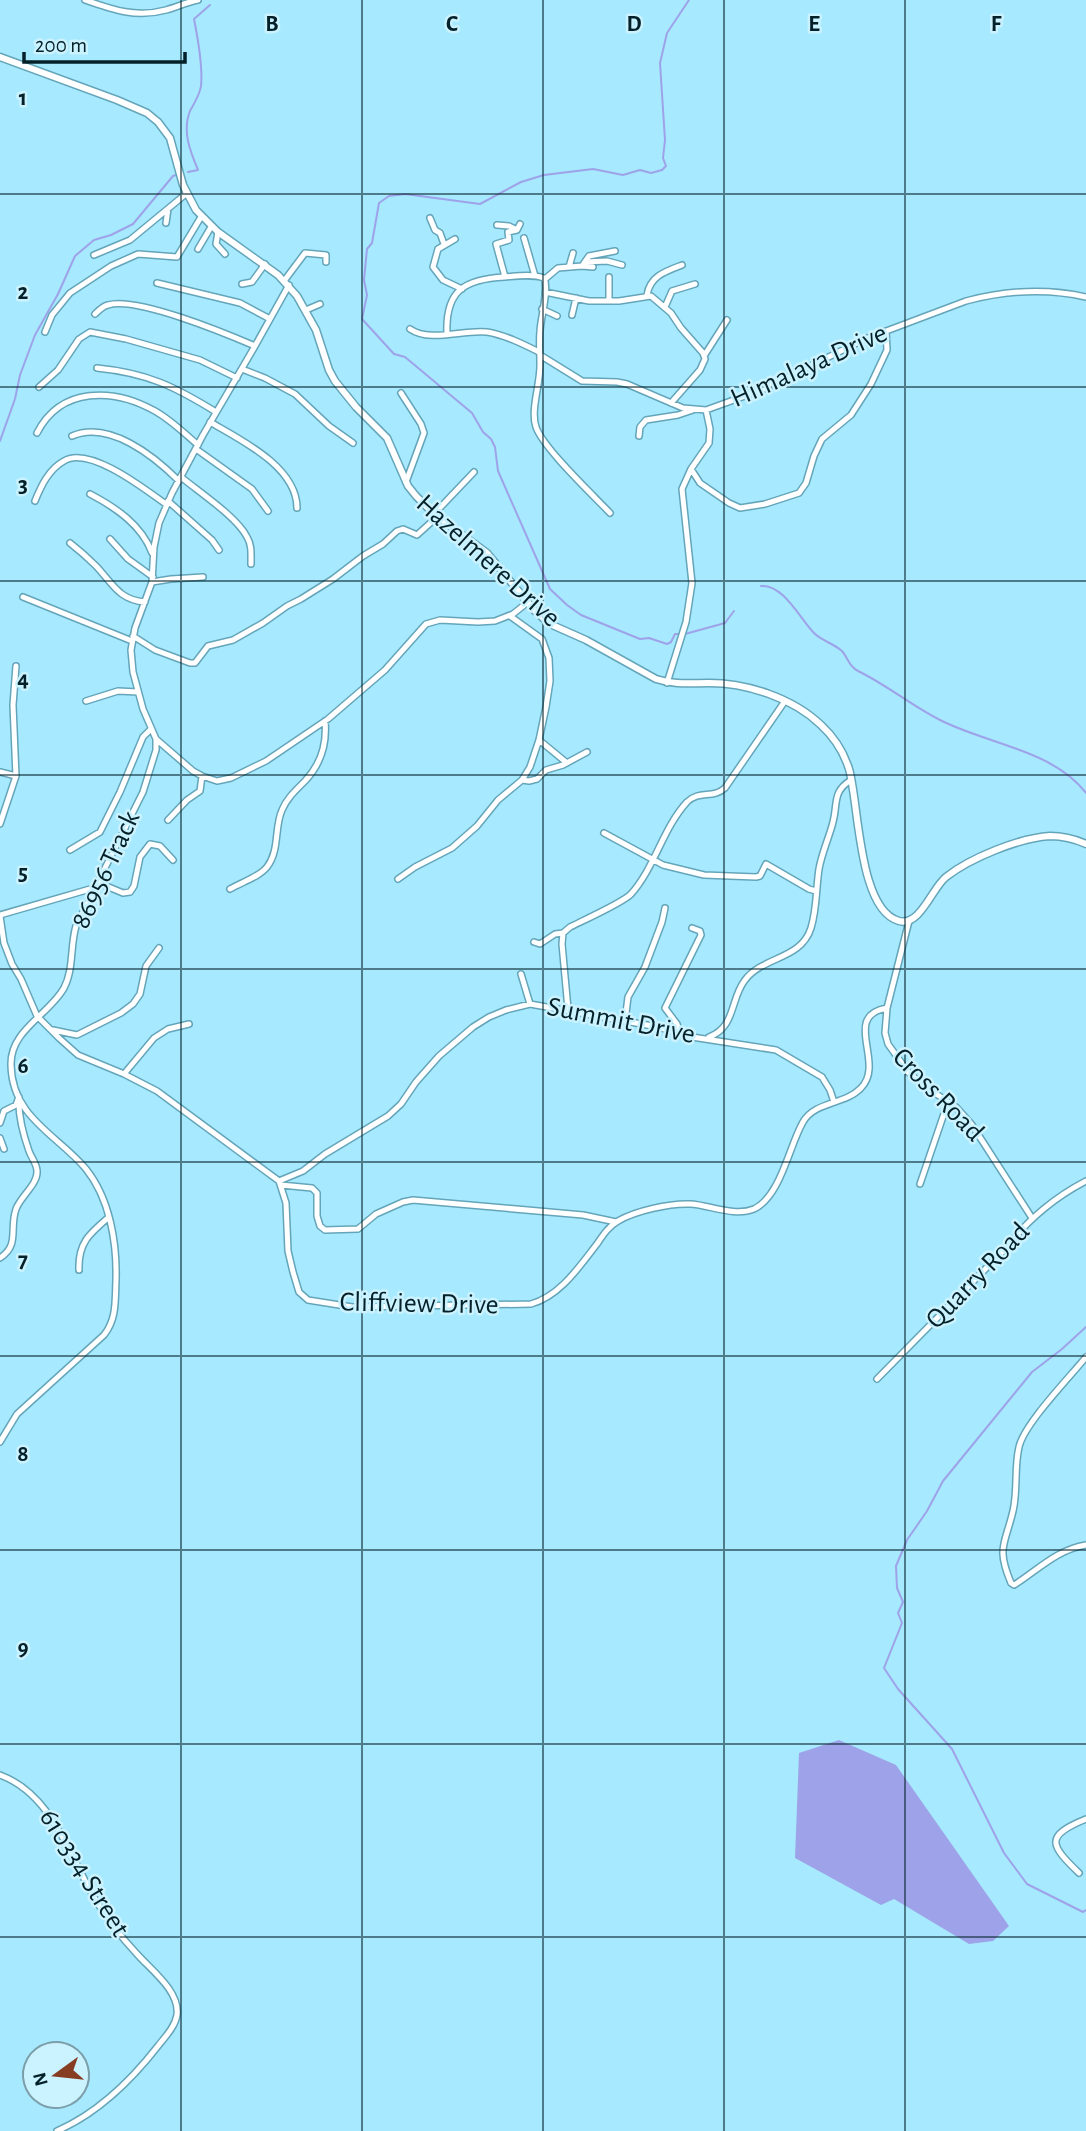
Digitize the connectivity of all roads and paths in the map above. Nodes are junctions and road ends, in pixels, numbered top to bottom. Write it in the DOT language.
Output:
graph roads {
  1 [pos="85,0"];
  2 [pos="198,0"];
  3 [pos="0,57"];
  4 [pos="187,193"];
  5 [pos="168,209"];
  6 [pos="201,217"];
  7 [pos="430,218"];
  8 [pos="166,223"];
  9 [pos="497,225"];
  10 [pos="211,226"];
  11 [pos="218,232"];
  12 [pos="524,238"];
  13 [pos="455,239"];
  14 [pos="444,244"];
  15 [pos="198,248"];
  16 [pos="615,251"];
  17 [pos="573,253"];
  18 [pos="225,254"];
  19 [pos="94,255"];
  20 [pos="326,262"];
  21 [pos="265,264"];
  22 [pos="584,264"];
  23 [pos="622,265"];
  24 [pos="682,265"];
  25 [pos="569,267"];
  26 [pos="593,267"];
  27 [pos="535,276"];
  28 [pos="505,277"];
  29 [pos="609,278"];
  30 [pos="545,279"];
  31 [pos="157,283"];
  32 [pos="286,283"];
  33 [pos="242,284"];
  34 [pos="695,284"];
  35 [pos="462,289"];
  36 [pos="545,292"];
  37 [pos="647,295"];
  38 [pos="1086,297"];
  39 [pos="576,298"];
  40 [pos="609,302"];
  41 [pos="320,304"];
  42 [pos="665,307"];
  43 [pos="542,309"];
  44 [pos="306,310"];
  45 [pos="94,314"];
  46 [pos="572,315"];
  47 [pos="557,316"];
  48 [pos="270,319"];
  49 [pos="727,320"];
  50 [pos="410,329"];
  51 [pos="886,331"];
  52 [pos="45,332"];
  53 [pos="447,334"];
  54 [pos="255,346"];
  55 [pos="539,354"];
  56 [pos="704,356"];
  57 [pos="97,368"];
  58 [pos="242,369"];
  59 [pos="237,378"];
  60 [pos="40,387"];
  61 [pos="401,393"];
  62 [pos="671,403"];
  63 [pos="693,410"];
  64 [pos="706,410"];
  65 [pos="216,412"];
  66 [pos="210,422"];
  67 [pos="37,433"];
  68 [pos="72,436"];
  69 [pos="639,436"];
  70 [pos="353,443"];
  71 [pos="197,447"];
  72 [pos="691,469"];
  73 [pos="474,472"];
  74 [pos="180,479"];
  75 [pos="405,482"];
  76 [pos="90,494"];
  77 [pos="35,500"];
  78 [pos="168,503"];
  79 [pos="297,508"];
  80 [pos="268,510"];
  81 [pos="610,513"];
  82 [pos="436,515"];
  83 [pos="110,539"];
  84 [pos="70,543"];
  85 [pos="219,550"];
  86 [pos="153,555"];
  87 [pos="251,564"];
  88 [pos="203,577"];
  89 [pos="153,579"];
  90 [pos="23,597"];
  91 [pos="145,602"];
  92 [pos="528,602"];
  93 [pos="510,616"];
  94 [pos="132,639"];
  95 [pos="16,666"];
  96 [pos="667,683"];
  97 [pos="138,692"];
  98 [pos="86,701"];
  99 [pos="785,701"];
  100 [pos="325,721"];
  101 [pos="151,729"];
  102 [pos="156,739"];
  103 [pos="539,740"];
  104 [pos="587,752"];
  105 [pos="567,763"];
  106 [pos="0,772"];
  107 [pos="16,776"];
  108 [pos="202,776"];
  109 [pos="522,780"];
  110 [pos="851,780"];
  111 [pos="168,820"];
  112 [pos="0,824"];
  113 [pos="604,833"];
  114 [pos="1086,844"];
  115 [pos="70,850"];
  116 [pos="173,860"];
  117 [pos="653,860"];
  118 [pos="398,879"];
  119 [pos="98,885"];
  120 [pos="230,889"];
  121 [pos="816,891"];
  122 [pos="665,908"];
  123 [pos="0,915"];
  124 [pos="909,921"];
  125 [pos="692,928"];
  126 [pos="1,933"];
  127 [pos="563,933"];
  128 [pos="534,942"];
  129 [pos="159,948"];
  130 [pos="521,974"];
  131 [pos="530,1004"];
  132 [pos="887,1008"];
  133 [pos="568,1009"];
  134 [pos="37,1016"];
  135 [pos="625,1021"];
  136 [pos="189,1024"];
  137 [pos="50,1030"];
  138 [pos="680,1034"];
  139 [pos="706,1038"];
  140 [pos="124,1073"];
  141 [pos="19,1097"];
  142 [pos="834,1102"];
  143 [pos="948,1102"];
  144 [pos="0,1124"];
  145 [pos="0,1138"];
  146 [pos="4,1149"];
  147 [pos="1086,1181"];
  148 [pos="280,1183"];
  149 [pos="920,1184"];
  150 [pos="108,1217"];
  151 [pos="1032,1219"];
  152 [pos="616,1222"];
  153 [pos="0,1258"];
  154 [pos="79,1270"];
  155 [pos="1086,1357"];
  156 [pos="877,1379"];
  157 [pos="0,1442"];
  158 [pos="1086,1545"];
  159 [pos="0,1775"];
  160 [pos="1086,1819"];
  161 [pos="1079,1873"];
  162 [pos="57,2131"];
  1 -- 2 [label="street"];
  3 -- 4 [label="street, Hazelmere Drive"];
  4 -- 5 [label="street"];
  4 -- 6 [label="street, Hazelmere Drive"];
  5 -- 8 [label="street"];
  5 -- 19 [label="street"];
  6 -- 10 [label="street, Hazelmere Drive"];
  6 -- 52 [label="street"];
  7 -- 14 [label="street"];
  9 -- 28 [label="street"];
  10 -- 11 [label="street, Hazelmere Drive"];
  10 -- 15 [label="street"];
  11 -- 18 [label="street"];
  11 -- 21 [label="street, Hazelmere Drive"];
  12 -- 27 [label="street"];
  13 -- 14 [label="street"];
  14 -- 35 [label="street"];
  16 -- 22 [label="street"];
  17 -- 25 [label="street"];
  20 -- 32 [label="street"];
  21 -- 32 [label="street, Hazelmere Drive"];
  21 -- 33 [label="street"];
  22 -- 23 [label="street"];
  22 -- 25 [label="street"];
  22 -- 26 [label="street"];
  24 -- 37 [label="street"];
  25 -- 30 [label="street"];
  27 -- 28 [label="street"];
  27 -- 30 [label="street"];
  28 -- 35 [label="street"];
  29 -- 40 [label="street"];
  30 -- 36 [label="street"];
  31 -- 48 [label="street"];
  32 -- 44 [label="street, Hazelmere Drive"];
  32 -- 48 [label="street"];
  34 -- 42 [label="street"];
  35 -- 53 [label="street"];
  36 -- 39 [label="street"];
  36 -- 43 [label="street"];
  37 -- 40 [label="street"];
  37 -- 42 [label="street"];
  38 -- 51 [label="street, Himalaya Drive"];
  39 -- 40 [label="street"];
  39 -- 46 [label="street"];
  41 -- 44 [label="street"];
  42 -- 56 [label="street"];
  43 -- 47 [label="street"];
  43 -- 55 [label="street"];
  44 -- 75 [label="street, Hazelmere Drive"];
  45 -- 54 [label="street"];
  48 -- 54 [label="street"];
  49 -- 56 [label="street"];
  50 -- 53 [label="street, Himalaya Drive"];
  51 -- 64 [label="street, Himalaya Drive"];
  51 -- 72 [label="street"];
  53 -- 55 [label="street, Himalaya Drive"];
  54 -- 58 [label="street"];
  55 -- 62 [label="street, Himalaya Drive"];
  55 -- 81 [label="street"];
  56 -- 62 [label="street"];
  57 -- 65 [label="street"];
  58 -- 59 [label="street"];
  58 -- 70 [label="street"];
  59 -- 60 [label="street"];
  59 -- 65 [label="street"];
  61 -- 75 [label="street"];
  62 -- 63 [label="street, Himalaya Drive"];
  63 -- 64 [label="street, Himalaya Drive"];
  63 -- 69 [label="street"];
  64 -- 72 [label="street"];
  65 -- 66 [label="street"];
  66 -- 71 [label="street"];
  66 -- 79 [label="street"];
  67 -- 71 [label="street"];
  68 -- 74 [label="street"];
  71 -- 74 [label="street"];
  71 -- 80 [label="street"];
  72 -- 96 [label="street"];
  73 -- 82 [label="street"];
  74 -- 78 [label="street"];
  74 -- 87 [label="street"];
  75 -- 82 [label="street, Hazelmere Drive"];
  76 -- 86 [label="street"];
  77 -- 78 [label="street"];
  78 -- 85 [label="street"];
  78 -- 86 [label="street"];
  82 -- 92 [label="street, Hazelmere Drive"];
  82 -- 94 [label="street"];
  83 -- 89 [label="street"];
  84 -- 91 [label="street"];
  86 -- 89 [label="street"];
  88 -- 89 [label="street"];
  89 -- 91 [label="street"];
  90 -- 94 [label="street"];
  91 -- 94 [label="street"];
  92 -- 93 [label="street"];
  92 -- 96 [label="street, Hazelmere Drive"];
  93 -- 100 [label="street"];
  93 -- 103 [label="street"];
  94 -- 97 [label="street"];
  95 -- 107 [label="street"];
  96 -- 99 [label="street, Hazelmere Drive"];
  97 -- 98 [label="street"];
  97 -- 101 [label="street"];
  99 -- 110 [label="street, Hazelmere Drive"];
  99 -- 117 [label="street"];
  100 -- 108 [label="street"];
  100 -- 120 [label="street"];
  101 -- 102 [label="street"];
  101 -- 115 [label="street"];
  102 -- 108 [label="street"];
  102 -- 119 [label="street, 86956 Track"];
  103 -- 105 [label="street"];
  103 -- 109 [label="street"];
  104 -- 105 [label="street"];
  105 -- 109 [label="street"];
  106 -- 107 [label="street"];
  107 -- 112 [label="street"];
  108 -- 111 [label="street"];
  109 -- 118 [label="street"];
  110 -- 121 [label="street"];
  110 -- 124 [label="street, Hazelmere Drive"];
  113 -- 117 [label="street"];
  114 -- 124 [label="street"];
  116 -- 119 [label="street"];
  117 -- 121 [label="street"];
  117 -- 127 [label="street"];
  119 -- 123 [label="street"];
  119 -- 134 [label="street, 86956 Track"];
  121 -- 139 [label="street"];
  122 -- 135 [label="street"];
  123 -- 126 [label="street"];
  124 -- 132 [label="street, Cross Road"];
  125 -- 138 [label="street"];
  126 -- 134 [label="street"];
  127 -- 128 [label="street"];
  127 -- 133 [label="street"];
  129 -- 137 [label="street"];
  130 -- 131 [label="street"];
  131 -- 133 [label="street, Summit Drive"];
  131 -- 148 [label="street, Summit Drive"];
  132 -- 142 [label="street, Cliffview Drive"];
  132 -- 143 [label="street, Cross Road"];
  133 -- 135 [label="street, Summit Drive"];
  134 -- 137 [label="street"];
  134 -- 141 [label="street, 86956 Track"];
  135 -- 138 [label="street, Summit Drive"];
  136 -- 140 [label="street"];
  137 -- 140 [label="street"];
  138 -- 139 [label="street, Summit Drive"];
  139 -- 142 [label="street, Summit Drive"];
  140 -- 148 [label="street"];
  141 -- 144 [label="street"];
  141 -- 150 [label="street, 86956 Track"];
  141 -- 153 [label="street"];
  142 -- 152 [label="street, Cliffview Drive"];
  143 -- 149 [label="street"];
  143 -- 151 [label="street, Cross Road"];
  145 -- 146 [label="street"];
  147 -- 151 [label="street, Quarry Road"];
  148 -- 152 [label="street"];
  148 -- 152 [label="street, Cliffview Drive"];
  150 -- 154 [label="street"];
  150 -- 157 [label="street, 86956 Track"];
  151 -- 156 [label="street, Quarry Road"];
  155 -- 158 [label="street"];
  159 -- 162 [label="street, 610334 Street"];
  160 -- 161 [label="street"];
}
